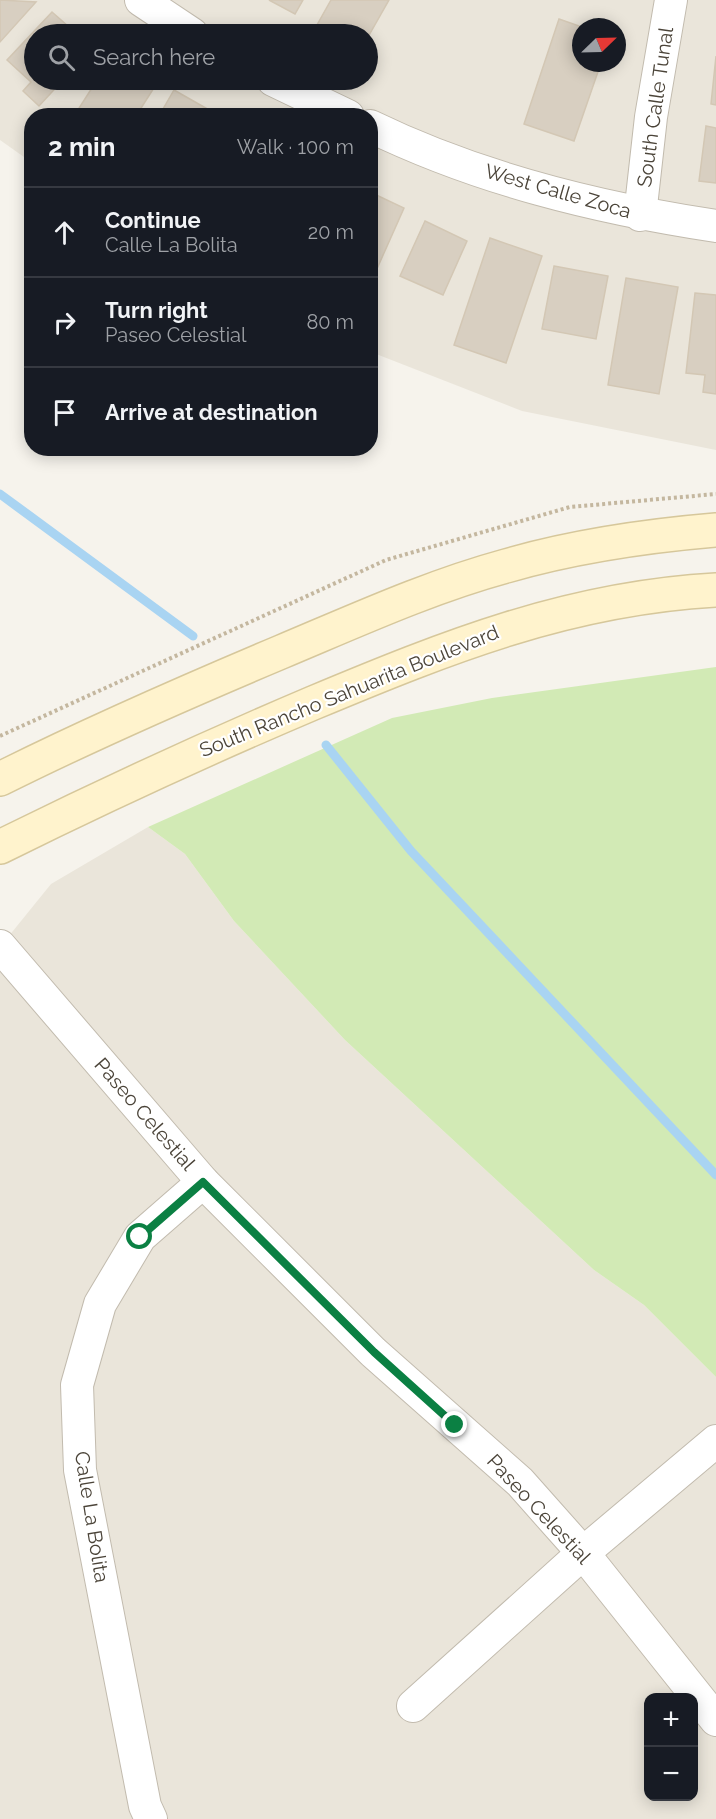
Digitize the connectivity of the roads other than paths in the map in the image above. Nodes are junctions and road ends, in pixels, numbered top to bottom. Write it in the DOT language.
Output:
graph roads {
  1 [pos="141,0"];
  2 [pos="671,0"];
  3 [pos="177,24"];
  4 [pos="294,90"];
  5 [pos="331,108"];
  6 [pos="378,129"];
  7 [pos="640,215"];
  8 [pos="716,226"];
  9 [pos="716,530"];
  10 [pos="716,590"];
  11 [pos="0,779"];
  12 [pos="0,847"];
  13 [pos="0,946"];
  14 [pos="203,1182"];
  15 [pos="716,1441"];
  16 [pos="583,1553"];
  17 [pos="413,1706"];
  18 [pos="716,1720"];
  19 [pos="151,1819"];
  1 -- 3 [label="street"];
  2 -- 7 [label="street, South Calle Tunal"];
  4 -- 5 [label="street"];
  6 -- 7 [label="street, West Calle Zoca"];
  7 -- 8 [label="street, West Calle Zoca"];
  9 -- 11 [label="street"];
  10 -- 12 [label="street, South Rancho Sahuarita Boulevard"];
  13 -- 14 [label="street, Paseo Celestial"];
  14 -- 16 [label="street, Paseo Celestial"];
  14 -- 19 [label="street, Calle La Bolita"];
  15 -- 16 [label="street"];
  16 -- 17 [label="street"];
  16 -- 18 [label="street, Paseo Celestial"];
}
